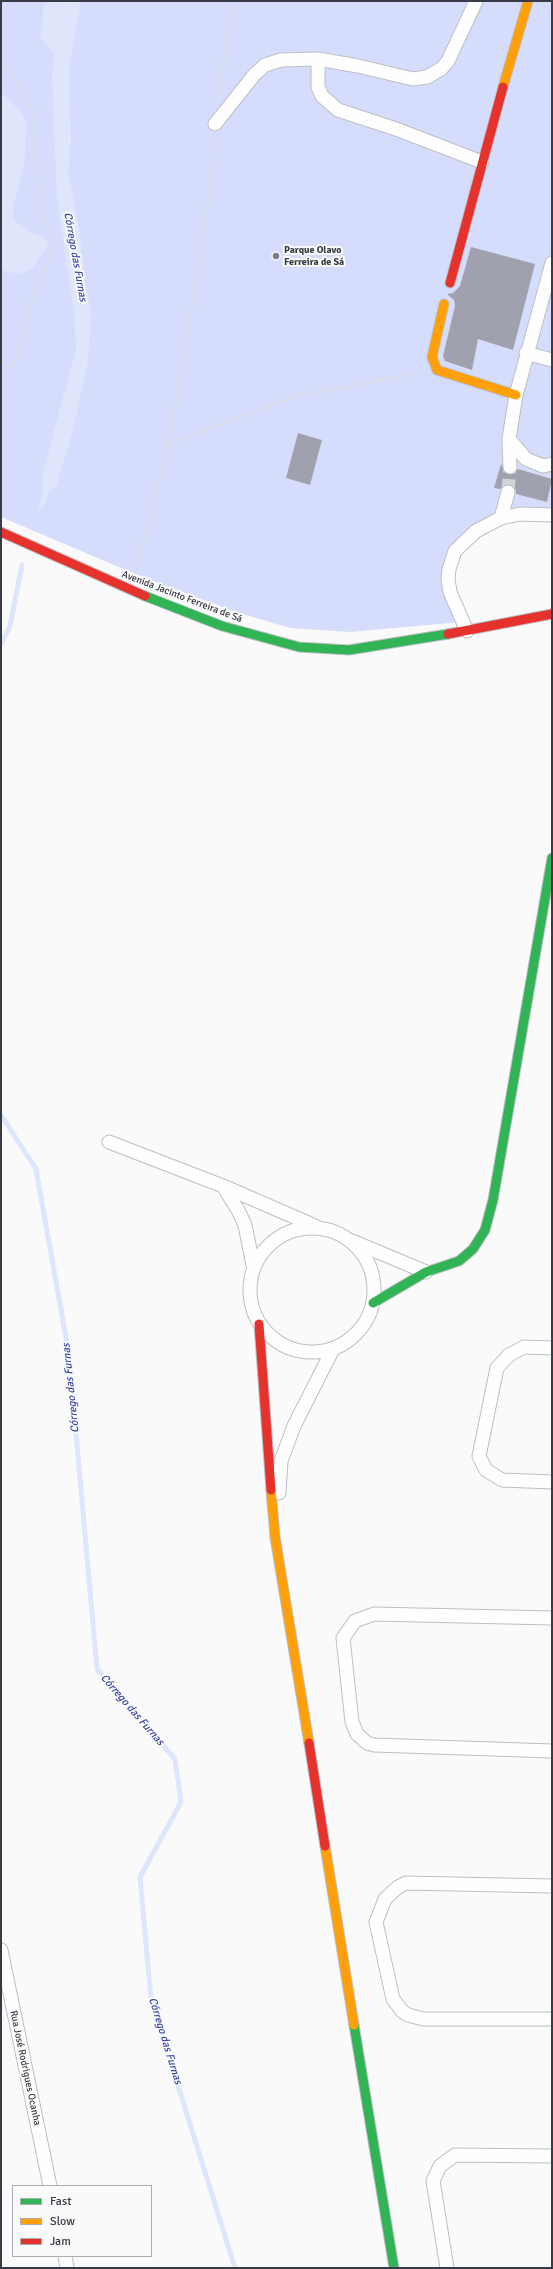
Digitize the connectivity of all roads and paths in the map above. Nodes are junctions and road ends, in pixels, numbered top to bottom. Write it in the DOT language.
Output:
graph roads {
  1 [pos="233,1"];
  2 [pos="476,1"];
  3 [pos="528,1"];
  4 [pos="1,59"];
  5 [pos="318,60"];
  6 [pos="218,101"];
  7 [pos="215,124"];
  8 [pos="482,162"];
  9 [pos="552,263"];
  10 [pos="450,282"];
  11 [pos="444,304"];
  12 [pos="526,353"];
  13 [pos="552,360"];
  14 [pos="437,370"];
  15 [pos="1,371"];
  16 [pos="516,395"];
  17 [pos="509,439"];
  18 [pos="168,444"];
  19 [pos="552,464"];
  20 [pos="510,467"];
  21 [pos="508,492"];
  22 [pos="552,514"];
  23 [pos="501,518"];
  24 [pos="1,532"];
  25 [pos="131,591"];
  26 [pos="552,614"];
  27 [pos="467,631"];
  28 [pos="552,858"];
  29 [pos="109,1142"];
  30 [pos="223,1186"];
  31 [pos="318,1227"];
  32 [pos="348,1239"];
  33 [pos="254,1265"];
  34 [pos="426,1272"];
  35 [pos="373,1303"];
  36 [pos="259,1324"];
  37 [pos="552,1348"];
  38 [pos="334,1349"];
  39 [pos="552,1482"];
  40 [pos="275,1537"];
  41 [pos="552,1618"];
  42 [pos="552,1751"];
  43 [pos="552,1886"];
  44 [pos="1,1950"];
  45 [pos="552,2020"];
  46 [pos="552,2156"];
  47 [pos="50,2185"];
  48 [pos="64,2257"];
  49 [pos="67,2268"];
  50 [pos="394,2268"];
  51 [pos="447,2268"];
  1 -- 6 [label="path"];
  2 -- 5 [label="street"];
  3 -- 8 [label="street"];
  4 -- 15 [label="path"];
  5 -- 7 [label="street"];
  5 -- 8 [label="street"];
  7 -- 18 [label="path"];
  8 -- 10 [label="street"];
  9 -- 12 [label="street"];
  11 -- 14 [label="street"];
  12 -- 13 [label="street"];
  12 -- 16 [label="street"];
  14 -- 16 [label="street"];
  14 -- 18 [label="path"];
  16 -- 17 [label="street"];
  17 -- 19 [label="street"];
  17 -- 20 [label="street"];
  18 -- 25 [label="path"];
  21 -- 23 [label="street"];
  22 -- 23 [label="street"];
  23 -- 27 [label="street"];
  24 -- 25 [label="street, Avenida Jacinto Ferreira de Sá"];
  25 -- 27 [label="street, Avenida Jacinto Ferreira de Sá"];
  26 -- 27 [label="street, Avenida Jacinto Ferreira de Sá"];
  28 -- 34 [label="street"];
  29 -- 30 [label="street"];
  30 -- 31 [label="street"];
  30 -- 33 [label="street"];
  31 -- 32 [label="street"];
  31 -- 33 [label="street"];
  32 -- 34 [label="street"];
  32 -- 35 [label="street"];
  33 -- 36 [label="street"];
  34 -- 35 [label="street"];
  35 -- 38 [label="street"];
  36 -- 38 [label="street"];
  36 -- 40 [label="street"];
  37 -- 39 [label="street"];
  38 -- 40 [label="street"];
  40 -- 50 [label="street"];
  41 -- 42 [label="street"];
  43 -- 45 [label="street"];
  44 -- 47 [label="street, Rua José Rodrigues Ocanha"];
  46 -- 51 [label="street"];
  48 -- 49 [label="street"];
}
